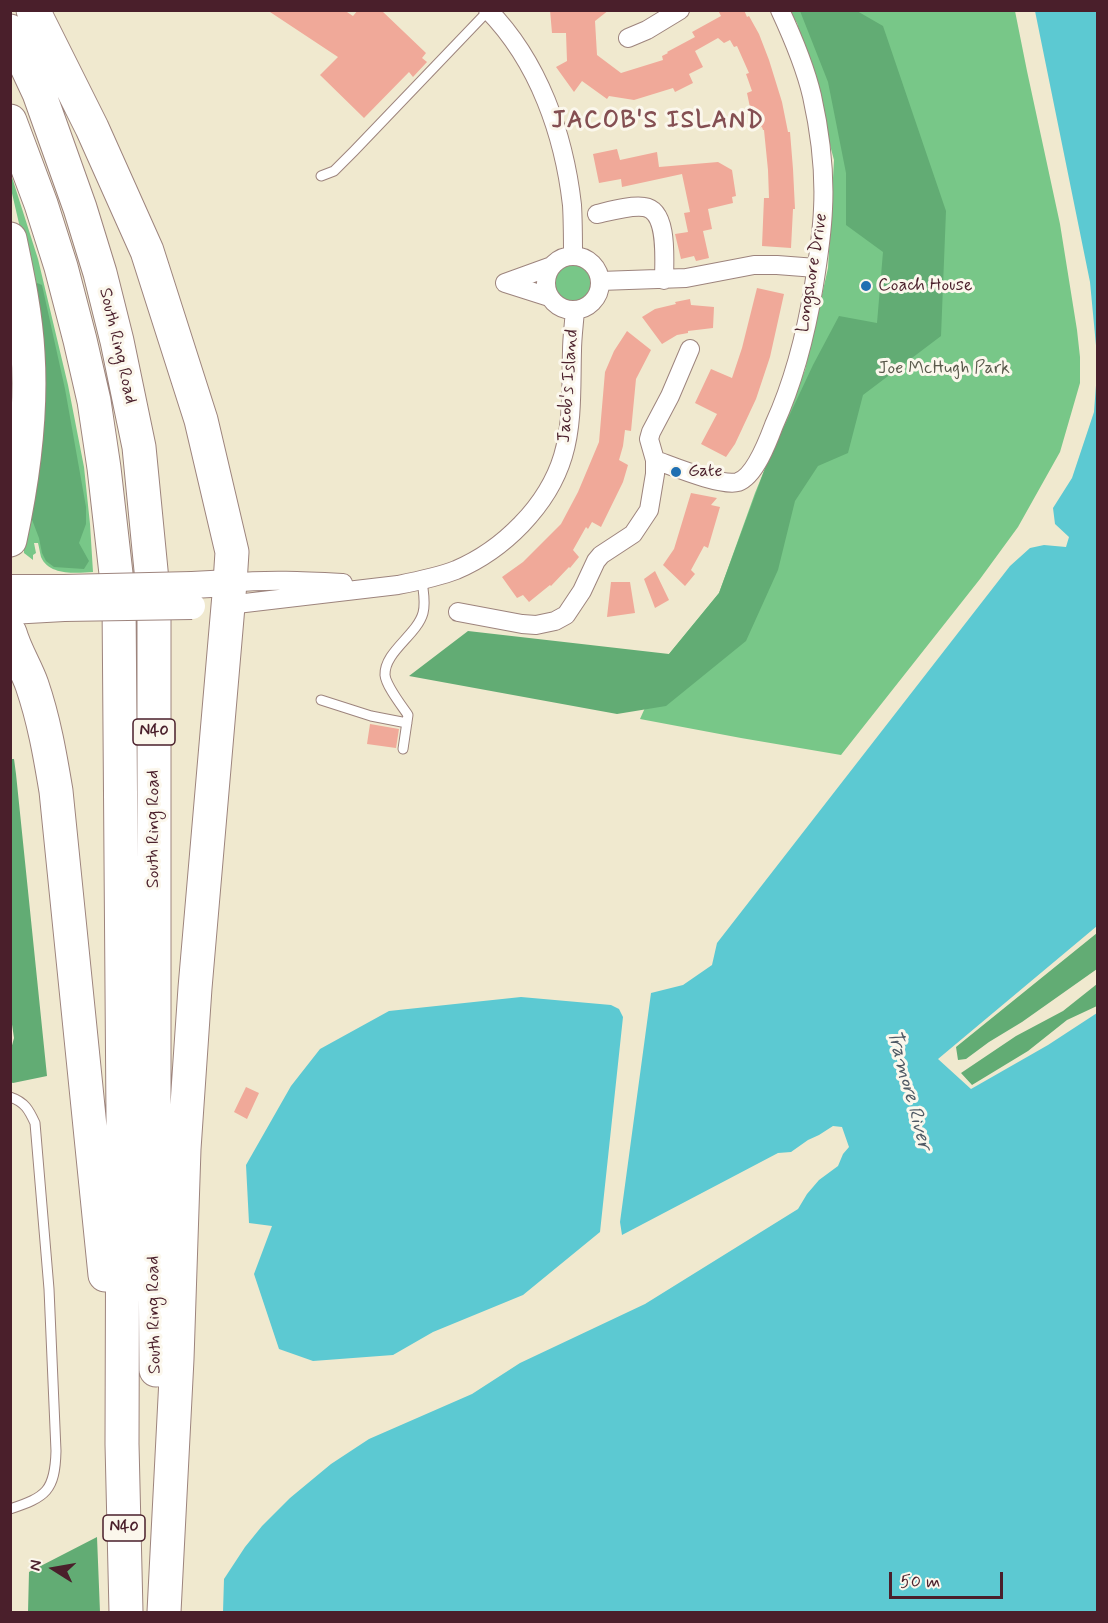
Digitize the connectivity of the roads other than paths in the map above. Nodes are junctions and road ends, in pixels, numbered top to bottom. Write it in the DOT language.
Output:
graph roads {
  1 [pos="33,10"];
  2 [pos="680,10"];
  3 [pos="780,10"];
  4 [pos="488,11"];
  5 [pos="10,31"];
  6 [pos="628,38"];
  7 [pos="10,121"];
  8 [pos="321,176"];
  9 [pos="597,214"];
  10 [pos="10,239"];
  11 [pos="573,256"];
  12 [pos="552,266"];
  13 [pos="816,268"];
  14 [pos="664,280"];
  15 [pos="600,282"];
  16 [pos="549,297"];
  17 [pos="575,310"];
  18 [pos="690,349"];
  19 [pos="655,460"];
  20 [pos="10,540"];
  21 [pos="423,580"];
  22 [pos="10,588"];
  23 [pos="229,594"];
  24 [pos="64,598"];
  25 [pos="10,611"];
  26 [pos="458,612"];
  27 [pos="10,633"];
  28 [pos="321,700"];
  29 [pos="407,723"];
  30 [pos="403,749"];
  31 [pos="10,1097"];
  32 [pos="184,1149"];
  33 [pos="122,1444"];
  34 [pos="157,1454"];
  35 [pos="10,1509"];
  36 [pos="126,1612"];
  37 [pos="158,1612"];
  38 [pos="164,1612"];
  1 -- 23 [label="highway"];
  2 -- 6 [label="street"];
  3 -- 13 [label="street, Longshore Drive"];
  4 -- 8 [label="lane"];
  4 -- 11 [label="street"];
  5 -- 34 [label="highway, South Ring Road / N40"];
  7 -- 33 [label="highway, South Ring Road / N40"];
  9 -- 14 [label="street"];
  10 -- 20 [label="highway"];
  11 -- 12 [label="street"];
  11 -- 15 [label="street"];
  12 -- 16 [label="street"];
  12 -- 16 [label="street"];
  13 -- 14 [label="street"];
  13 -- 19 [label="street, Longshore Drive"];
  14 -- 15 [label="street"];
  15 -- 17 [label="street"];
  16 -- 17 [label="street"];
  17 -- 21 [label="street, Jacob's Island"];
  18 -- 19 [label="street"];
  19 -- 26 [label="street"];
  21 -- 23 [label="street, Jacob's Island"];
  21 -- 29 [label="lane"];
  22 -- 24 [label="main road"];
  23 -- 24 [label="main road, bridge"];
  23 -- 32 [label="highway"];
  24 -- 25 [label="main road"];
  27 -- 33 [label="highway"];
  28 -- 29 [label="lane"];
  29 -- 30 [label="lane"];
  31 -- 35 [label="lane"];
  32 -- 34 [label="highway"];
  32 -- 38 [label="highway"];
  33 -- 36 [label="highway, South Ring Road / N40"];
  34 -- 37 [label="highway, South Ring Road / N40"];
}
